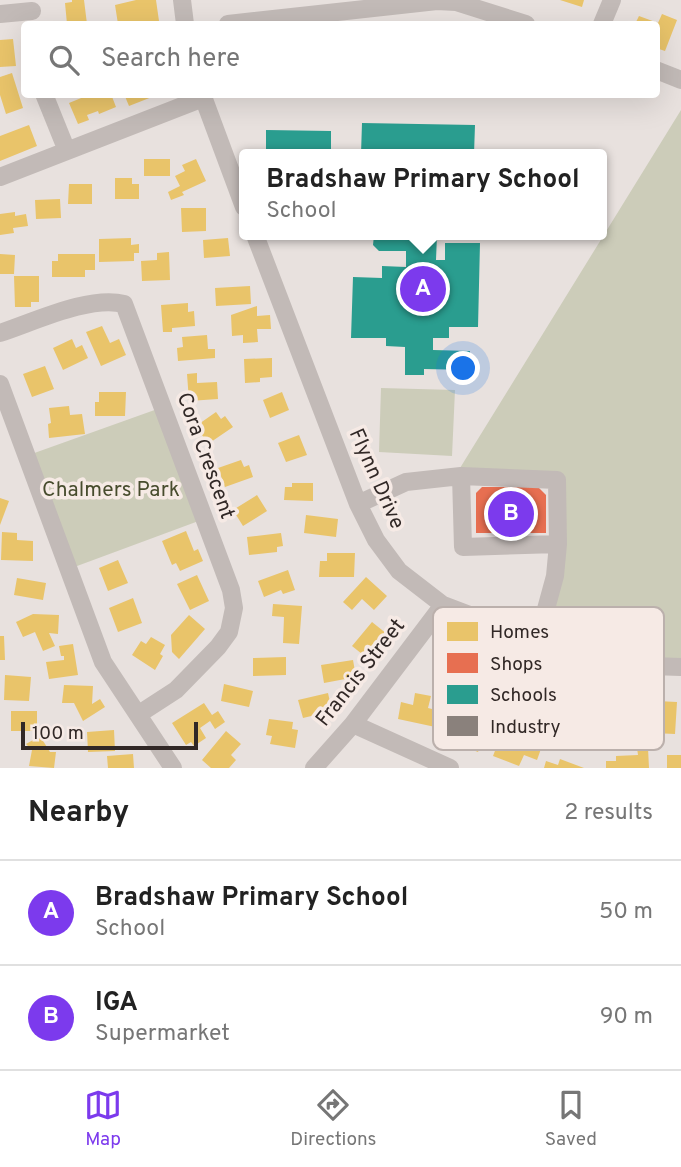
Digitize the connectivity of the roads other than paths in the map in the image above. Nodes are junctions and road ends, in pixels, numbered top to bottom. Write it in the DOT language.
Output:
graph roads {
  1 [pos="182,0"];
  2 [pos="612,0"];
  3 [pos="32,12"];
  4 [pos="0,14"];
  5 [pos="185,21"];
  6 [pos="255,21"];
  7 [pos="516,21"];
  8 [pos="604,21"];
  9 [pos="660,72"];
  10 [pos="681,80"];
  11 [pos="46,98"];
  12 [pos="197,98"];
  13 [pos="203,98"];
  14 [pos="66,151"];
  15 [pos="0,177"];
  16 [pos="239,194"];
  17 [pos="257,240"];
  18 [pos="0,333"];
  19 [pos="0,384"];
  20 [pos="461,476"];
  21 [pos="358,504"];
  22 [pos="558,544"];
  23 [pos="443,605"];
  24 [pos="448,607"];
  25 [pos="547,607"];
  26 [pos="433,618"];
  27 [pos="139,713"];
  28 [pos="353,724"];
  29 [pos="173,768"];
  30 [pos="314,768"];
  31 [pos="450,768"];
  1 -- 5 [label="street"];
  2 -- 8 [label="street"];
  3 -- 4 [label="street"];
  6 -- 7 [label="street"];
  9 -- 10 [label="street"];
  11 -- 14 [label="street"];
  12 -- 14 [label="street"];
  13 -- 16 [label="street"];
  14 -- 15 [label="street"];
  17 -- 21 [label="street, Flynn Drive"];
  18 -- 27 [label="street, Cora Crescent"];
  19 -- 27 [label="street"];
  20 -- 21 [label="street"];
  20 -- 22 [label="street"];
  20 -- 22 [label="street"];
  21 -- 23 [label="street, Flynn Drive"];
  22 -- 25 [label="street"];
  23 -- 24 [label="street, Flynn Drive"];
  26 -- 28 [label="street, Francis Street"];
  27 -- 29 [label="street"];
  28 -- 30 [label="street, Francis Street"];
  28 -- 31 [label="street"];
}
